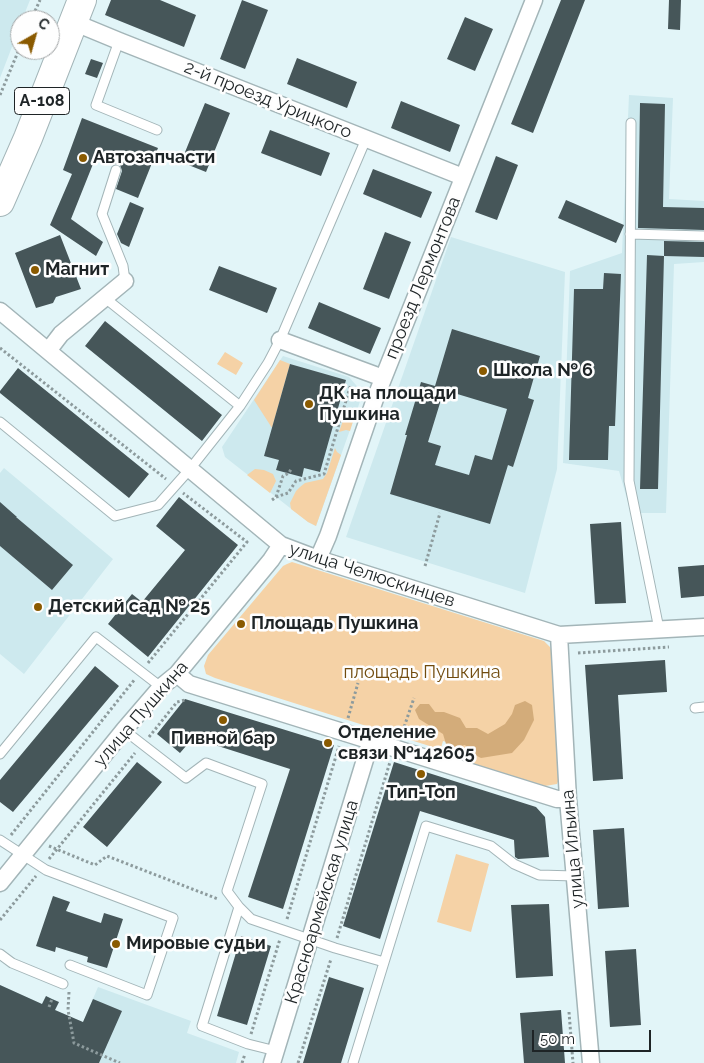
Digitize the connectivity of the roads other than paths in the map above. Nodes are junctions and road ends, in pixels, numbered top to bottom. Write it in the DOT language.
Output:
graph roads {
  1 [pos="534,0"];
  2 [pos="67,14"];
  3 [pos="119,41"];
  4 [pos="40,60"];
  5 [pos="631,123"];
  6 [pos="157,130"];
  7 [pos="366,139"];
  8 [pos="0,161"];
  9 [pos="116,170"];
  10 [pos="463,177"];
  11 [pos="0,202"];
  12 [pos="630,234"];
  13 [pos="704,236"];
  14 [pos="125,281"];
  15 [pos="105,298"];
  16 [pos="0,311"];
  17 [pos="280,340"];
  18 [pos="48,351"];
  19 [pos="383,378"];
  20 [pos="240,406"];
  21 [pos="0,422"];
  22 [pos="190,469"];
  23 [pos="281,545"];
  24 [pos="318,559"];
  25 [pos="704,627"];
  26 [pos="659,629"];
  27 [pos="559,634"];
  28 [pos="177,674"];
  29 [pos="161,687"];
  30 [pos="124,730"];
  31 [pos="371,740"];
  32 [pos="0,754"];
  33 [pos="568,799"];
  34 [pos="2,842"];
  35 [pos="22,856"];
  36 [pos="575,876"];
  37 [pos="0,883"];
  38 [pos="239,907"];
  39 [pos="310,939"];
  40 [pos="0,954"];
  41 [pos="384,962"];
  42 [pos="70,965"];
  43 [pos="66,987"];
  44 [pos="274,1057"];
  45 [pos="353,1063"];
  46 [pos="591,1063"];
  1 -- 10 [label="street, проезд Лермонтова"];
  2 -- 3 [label="street, 2-й проезд Урицкого"];
  2 -- 11 [label="highway, А-108"];
  3 -- 6 [label="lane"];
  3 -- 7 [label="street, 2-й проезд Урицкого"];
  4 -- 8 [label="highway, А-108"];
  5 -- 12 [label="lane"];
  7 -- 10 [label="street, 2-й проезд Урицкого"];
  7 -- 17 [label="lane"];
  9 -- 14 [label="lane"];
  10 -- 19 [label="street, проезд Лермонтова"];
  12 -- 13 [label="lane"];
  12 -- 26 [label="lane"];
  14 -- 15 [label="street"];
  15 -- 18 [label="street"];
  15 -- 20 [label="lane"];
  16 -- 18 [label="street, улица Челюскинцев"];
  17 -- 19 [label="street"];
  17 -- 20 [label="lane"];
  18 -- 22 [label="street, улица Челюскинцев"];
  19 -- 24 [label="street, проезд Лермонтова"];
  20 -- 22 [label="lane"];
  21 -- 22 [label="lane"];
  22 -- 23 [label="street, улица Челюскинцев"];
  23 -- 24 [label="street, улица Челюскинцев"];
  23 -- 28 [label="street, улица Пушкина"];
  24 -- 27 [label="street, улица Челюскинцев"];
  25 -- 26 [label="street, улица Челюскинцев"];
  26 -- 27 [label="street, улица Челюскинцев"];
  27 -- 33 [label="street, улица Ильина"];
  28 -- 29 [label="street, улица Пушкина"];
  28 -- 31 [label="street"];
  29 -- 30 [label="street, улица Пушкина"];
  29 -- 32 [label="lane"];
  30 -- 35 [label="street, улица Пушкина"];
  30 -- 38 [label="lane"];
  31 -- 33 [label="street"];
  31 -- 39 [label="street, Красноармейская улица"];
  33 -- 36 [label="street, улица Ильина"];
  34 -- 35 [label="lane"];
  35 -- 37 [label="street, улица Пушкина"];
  35 -- 42 [label="lane"];
  36 -- 41 [label="lane"];
  36 -- 46 [label="street, улица Ильина"];
  38 -- 39 [label="lane"];
  38 -- 44 [label="lane"];
  39 -- 41 [label="lane"];
  39 -- 44 [label="street, Красноармейская улица"];
  40 -- 43 [label="lane"];
  41 -- 45 [label="lane"];
}
